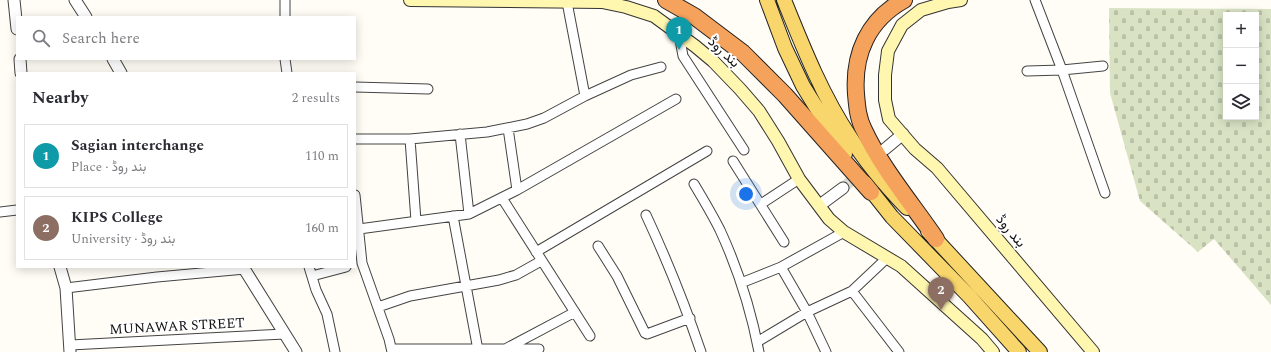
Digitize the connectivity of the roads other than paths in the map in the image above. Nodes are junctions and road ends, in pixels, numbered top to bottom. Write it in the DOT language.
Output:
graph roads {
  1 [pos="14,0"];
  2 [pos="75,0"];
  3 [pos="285,0"];
  4 [pos="410,0"];
  5 [pos="666,0"];
  6 [pos="784,0"];
  7 [pos="904,0"];
  8 [pos="961,0"];
  9 [pos="1035,0"];
  10 [pos="767,1"];
  11 [pos="566,2"];
  12 [pos="85,16"];
  13 [pos="285,16"];
  14 [pos="16,19"];
  15 [pos="679,34"];
  16 [pos="20,60"];
  17 [pos="114,60"];
  18 [pos="285,60"];
  19 [pos="1103,66"];
  20 [pos="661,67"];
  21 [pos="1062,70"];
  22 [pos="1027,71"];
  23 [pos="21,72"];
  24 [pos="121,72"];
  25 [pos="287,72"];
  26 [pos="356,87"];
  27 [pos="428,89"];
  28 [pos="585,96"];
  29 [pos="676,99"];
  30 [pos="508,128"];
  31 [pos="460,134"];
  32 [pos="903,134"];
  33 [pos="356,139"];
  34 [pos="410,139"];
  35 [pos="885,149"];
  36 [pos="707,150"];
  37 [pos="744,150"];
  38 [pos="733,161"];
  39 [pos="799,179"];
  40 [pos="694,184"];
  41 [pos="843,188"];
  42 [pos="517,190"];
  43 [pos="871,192"];
  44 [pos="1105,193"];
  45 [pos="502,198"];
  46 [pos="356,204"];
  47 [pos="761,204"];
  48 [pos="820,206"];
  49 [pos="16,210"];
  50 [pos="0,212"];
  51 [pos="469,214"];
  52 [pos="646,215"];
  53 [pos="453,216"];
  54 [pos="416,221"];
  55 [pos="359,229"];
  56 [pos="844,232"];
  57 [pos="936,239"];
  58 [pos="784,242"];
  59 [pos="598,246"];
  60 [pos="536,252"];
  61 [pos="888,257"];
  62 [pos="541,261"];
  63 [pos="358,264"];
  64 [pos="781,267"];
  65 [pos="60,268"];
  66 [pos="244,268"];
  67 [pos="339,268"];
  68 [pos="310,272"];
  69 [pos="741,283"];
  70 [pos="466,286"];
  71 [pos="66,288"];
  72 [pos="852,291"];
  73 [pos="378,307"];
  74 [pos="574,312"];
  75 [pos="807,312"];
  76 [pos="690,318"];
  77 [pos="285,334"];
  78 [pos="533,334"];
  79 [pos="590,336"];
  80 [pos="757,342"];
  81 [pos="70,349"];
  82 [pos="505,349"];
  83 [pos="392,350"];
  84 [pos="478,350"];
  85 [pos="539,350"];
  86 [pos="296,352"];
  87 [pos="335,352"];
  88 [pos="701,352"];
  89 [pos="758,352"];
  90 [pos="826,352"];
  91 [pos="898,352"];
  92 [pos="993,352"];
  93 [pos="1019,352"];
  94 [pos="1040,352"];
  95 [pos="1093,352"];
  1 -- 14 [label="street"];
  2 -- 12 [label="street"];
  3 -- 13 [label="street"];
  4 -- 11 [label="main road, بند روڈ"];
  5 -- 43 [label="highway"];
  6 -- 57 [label="main road"];
  7 -- 57 [label="highway"];
  8 -- 32 [label="main road, بند روڈ"];
  9 -- 21 [label="street"];
  10 -- 43 [label="main road"];
  11 -- 15 [label="main road, بند روڈ"];
  11 -- 28 [label="street"];
  15 -- 37 [label="street"];
  15 -- 39 [label="main road, بند روڈ"];
  16 -- 23 [label="street"];
  17 -- 24 [label="street"];
  18 -- 25 [label="street"];
  19 -- 21 [label="street"];
  20 -- 28 [label="street"];
  21 -- 22 [label="street"];
  21 -- 44 [label="street"];
  26 -- 27 [label="street"];
  28 -- 30 [label="street"];
  29 -- 42 [label="street"];
  30 -- 31 [label="street"];
  30 -- 42 [label="street"];
  31 -- 34 [label="street"];
  31 -- 51 [label="street"];
  32 -- 35 [label="street"];
  32 -- 95 [label="main road, بند روڈ"];
  33 -- 34 [label="street"];
  34 -- 54 [label="street"];
  36 -- 60 [label="street"];
  38 -- 47 [label="street"];
  39 -- 47 [label="street"];
  39 -- 48 [label="main road, بند روڈ"];
  40 -- 69 [label="street"];
  41 -- 48 [label="street"];
  42 -- 45 [label="street"];
  43 -- 93 [label="main road"];
  45 -- 51 [label="street"];
  45 -- 60 [label="street"];
  46 -- 55 [label="street"];
  47 -- 58 [label="street"];
  48 -- 56 [label="main road, بند روڈ"];
  49 -- 50 [label="street"];
  51 -- 53 [label="street"];
  52 -- 76 [label="street"];
  53 -- 54 [label="street"];
  53 -- 70 [label="street"];
  54 -- 55 [label="street"];
  55 -- 63 [label="street"];
  56 -- 61 [label="main road, بند روڈ"];
  56 -- 64 [label="street"];
  57 -- 94 [label="main road"];
  59 -- 76 [label="street"];
  60 -- 62 [label="street"];
  61 -- 72 [label="street"];
  61 -- 92 [label="main road, بند روڈ"];
  62 -- 70 [label="street"];
  62 -- 74 [label="street"];
  63 -- 73 [label="street"];
  64 -- 69 [label="street"];
  64 -- 75 [label="street"];
  65 -- 71 [label="street"];
  66 -- 71 [label="street"];
  66 -- 77 [label="street"];
  67 -- 68 [label="street"];
  68 -- 87 [label="street"];
  69 -- 80 [label="street"];
  70 -- 73 [label="street"];
  70 -- 84 [label="street"];
  71 -- 81 [label="street"];
  72 -- 75 [label="street"];
  72 -- 91 [label="street"];
  73 -- 83 [label="street"];
  74 -- 78 [label="street"];
  74 -- 79 [label="street"];
  75 -- 80 [label="street"];
  75 -- 90 [label="street"];
  76 -- 88 [label="street"];
  77 -- 81 [label="street, MUNAWAR STREET"];
  77 -- 86 [label="street"];
  78 -- 82 [label="street"];
  78 -- 85 [label="street"];
  80 -- 89 [label="street"];
  82 -- 84 [label="street"];
  82 -- 85 [label="street"];
  83 -- 84 [label="street"];
}
